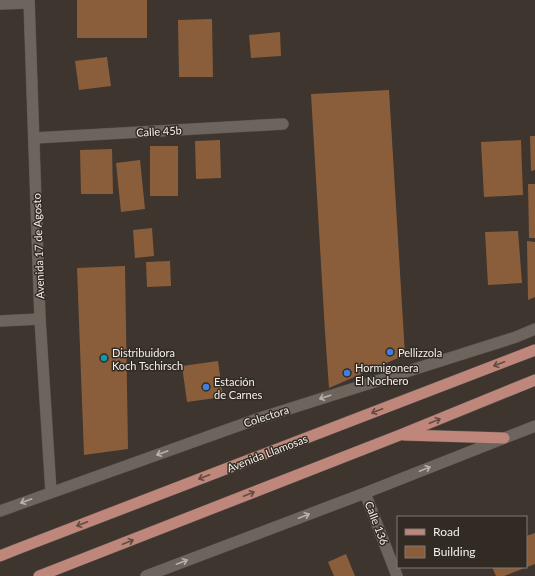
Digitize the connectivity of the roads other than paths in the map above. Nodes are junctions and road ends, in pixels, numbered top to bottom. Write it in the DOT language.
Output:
graph roads {
  1 [pos="29,1"];
  2 [pos="0,4"];
  3 [pos="283,124"];
  4 [pos="34,138"];
  5 [pos="40,319"];
  6 [pos="0,321"];
  7 [pos="535,329"];
  8 [pos="535,350"];
  9 [pos="535,380"];
  10 [pos="535,426"];
  11 [pos="400,435"];
  12 [pos="504,438"];
  13 [pos="51,492"];
  14 [pos="365,493"];
  15 [pos="0,511"];
  16 [pos="0,556"];
  17 [pos="39,576"];
  18 [pos="146,576"];
  19 [pos="397,576"];
  1 -- 2 [label="street"];
  1 -- 4 [label="street, Avenida 17 de Agosto"];
  3 -- 4 [label="street, Calle 45b"];
  4 -- 5 [label="street, Avenida 17 de Agosto"];
  5 -- 6 [label="street"];
  5 -- 13 [label="street, Avenida 17 de Agosto"];
  7 -- 13 [label="street, Colectora, one-way"];
  8 -- 16 [label="main road, Avenida Llamosas, one-way"];
  11 -- 9 [label="main road, one-way"];
  10 -- 12 [label="street"];
  11 -- 12 [label="main road"];
  17 -- 11 [label="main road, one-way"];
  14 -- 12 [label="street, one-way"];
  13 -- 15 [label="street, Colectora, one-way"];
  18 -- 14 [label="street, one-way"];
  14 -- 19 [label="street, Calle 136"];
}
